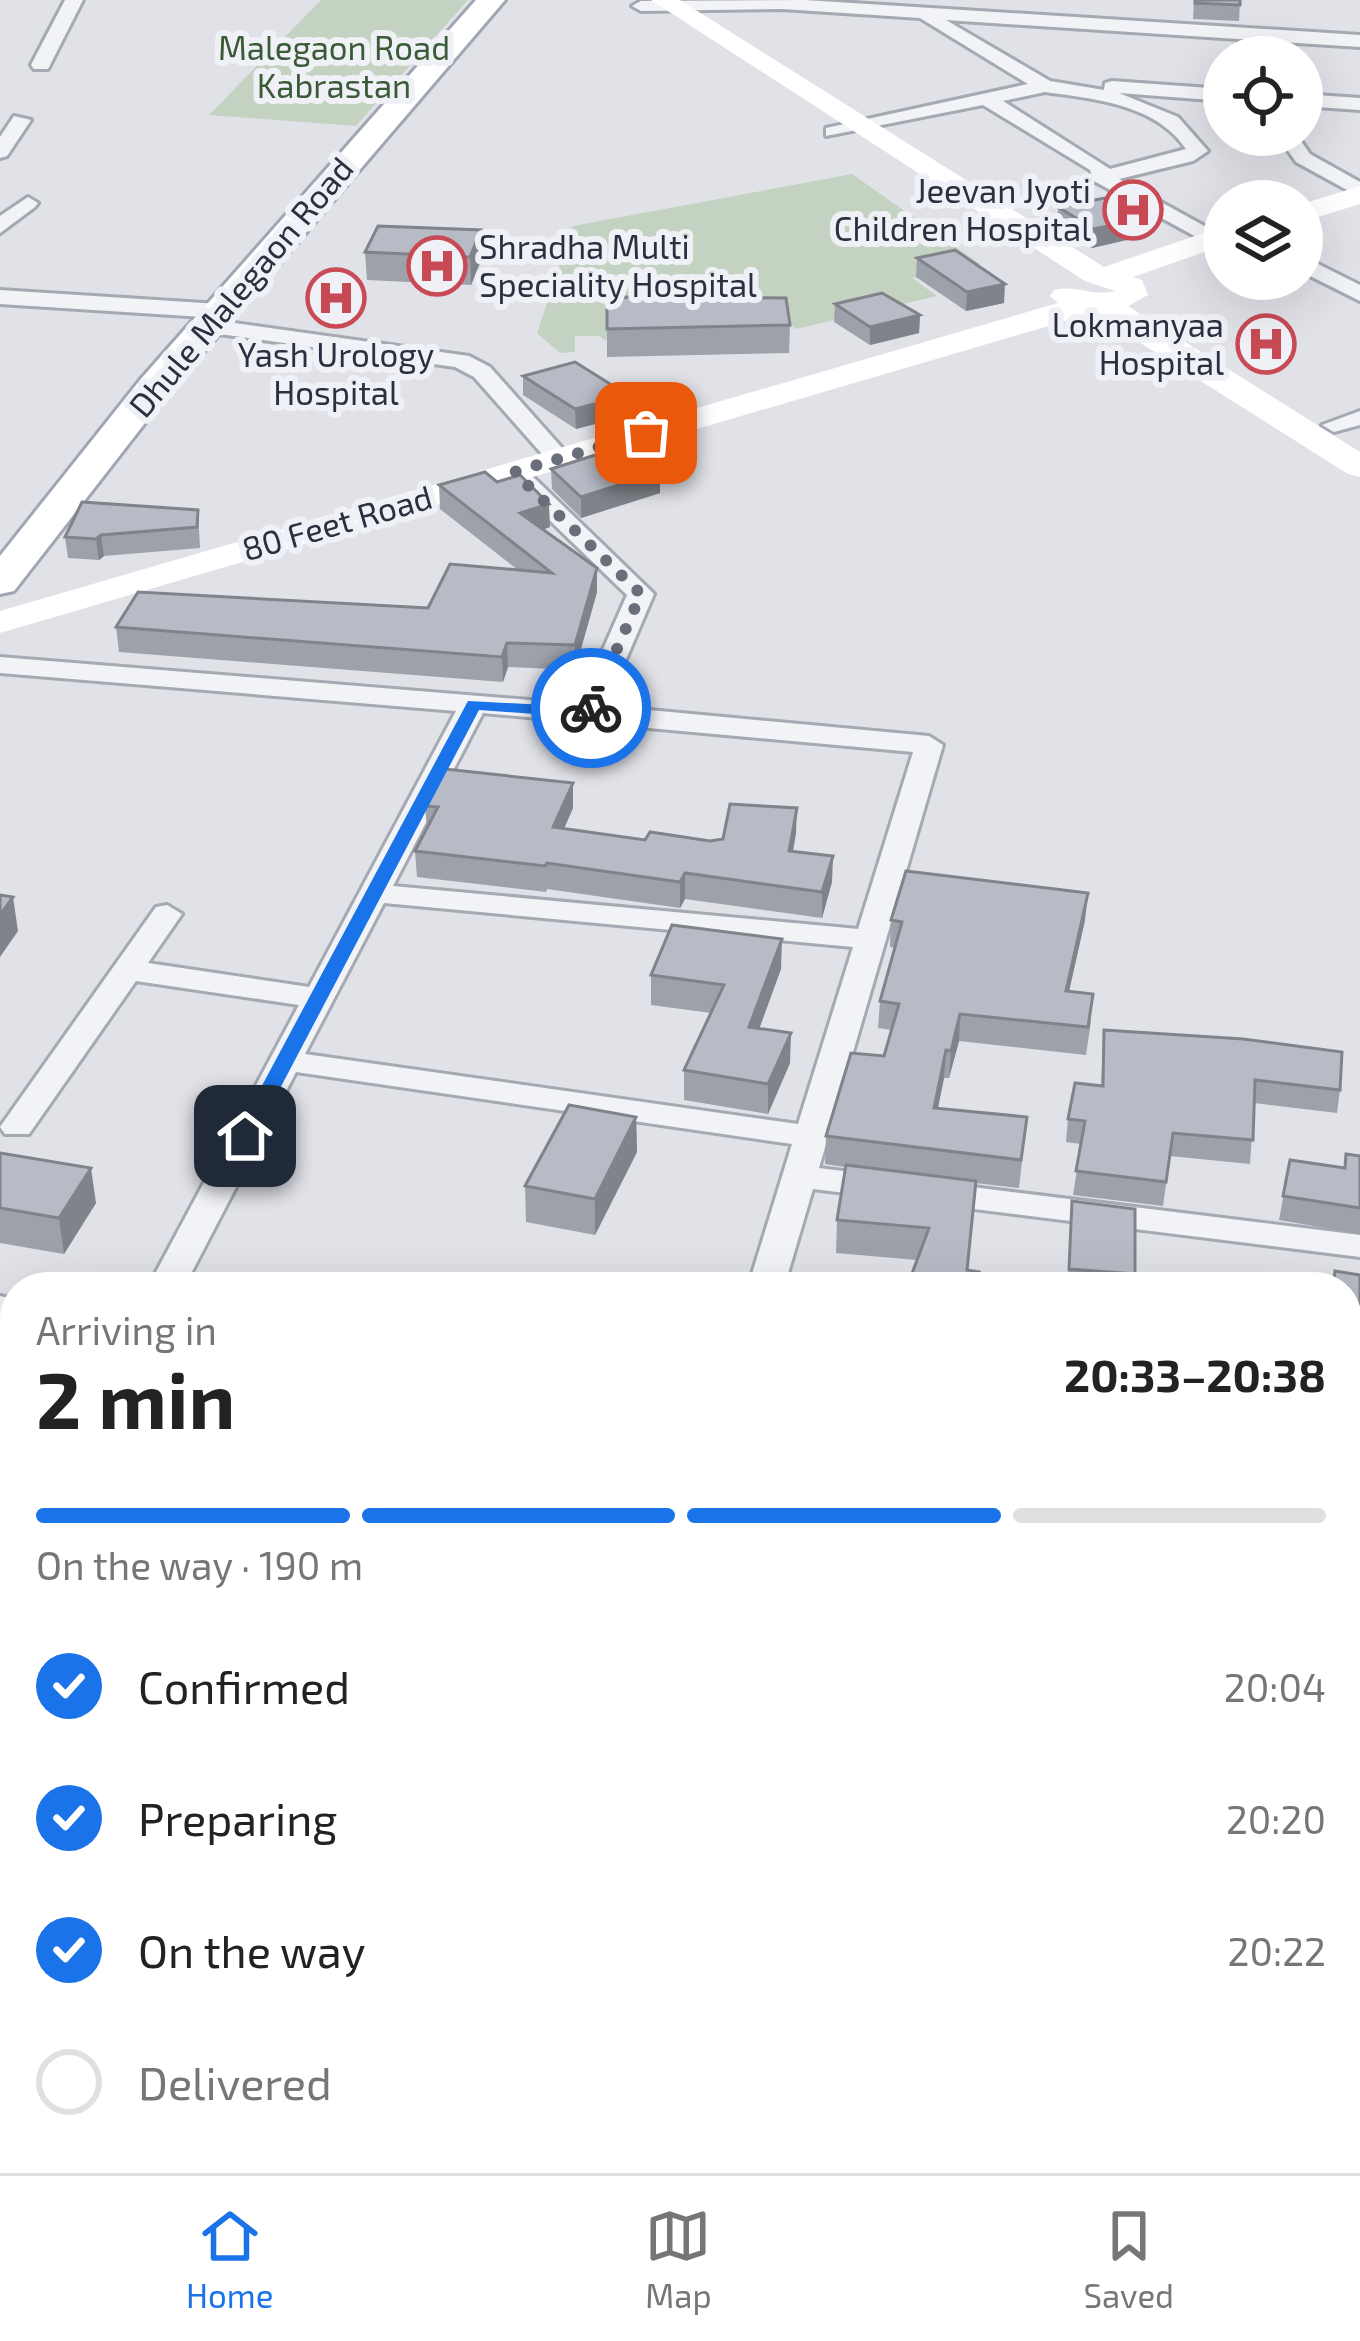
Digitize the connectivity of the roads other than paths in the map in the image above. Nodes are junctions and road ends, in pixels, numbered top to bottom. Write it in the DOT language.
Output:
graph roads {
  1 [pos="74,0"];
  2 [pos="470,0"];
  3 [pos="491,0"];
  4 [pos="754,2"];
  5 [pos="652,3"];
  6 [pos="921,13"];
  7 [pos="1360,41"];
  8 [pos="41,65"];
  9 [pos="1041,84"];
  10 [pos="1203,94"];
  11 [pos="986,99"];
  12 [pos="1323,101"];
  13 [pos="1360,104"];
  14 [pos="21,120"];
  15 [pos="846,129"];
  16 [pos="0,152"];
  17 [pos="1302,156"];
  18 [pos="1101,177"];
  19 [pos="1360,193"];
  20 [pos="28,203"];
  21 [pos="1323,206"];
  22 [pos="1360,219"];
  23 [pos="0,227"];
  24 [pos="1323,230"];
  25 [pos="1203,234"];
  26 [pos="1203,250"];
  27 [pos="1323,274"];
  28 [pos="1098,290"];
  29 [pos="1360,294"];
  30 [pos="0,297"];
  31 [pos="206,315"];
  32 [pos="1351,428"];
  33 [pos="551,449"];
  34 [pos="1360,467"];
  35 [pos="514,472"];
  36 [pos="0,543"];
  37 [pos="0,582"];
  38 [pos="0,607"];
  39 [pos="0,622"];
  40 [pos="0,665"];
  41 [pos="474,704"];
  42 [pos="589,713"];
  43 [pos="374,892"];
  44 [pos="167,914"];
  45 [pos="870,939"];
  46 [pos="128,970"];
  47 [pos="319,998"];
  48 [pos="285,1061"];
  49 [pos="17,1127"];
  50 [pos="810,1136"];
  51 [pos="798,1176"];
  52 [pos="1360,1246"];
  53 [pos="174,1272"];
  54 [pos="770,1272"];
  1 -- 8 [label="street"];
  2 -- 31 [label="main road"];
  3 -- 31 [label="main road, Dhule Malegaon Road"];
  4 -- 5 [label="street"];
  4 -- 6 [label="street"];
  5 -- 15 [label="main road"];
  6 -- 7 [label="street"];
  6 -- 9 [label="street"];
  9 -- 10 [label="street"];
  9 -- 11 [label="street"];
  9 -- 18 [label="street"];
  11 -- 15 [label="street"];
  11 -- 18 [label="street"];
  12 -- 13 [label="street"];
  14 -- 16 [label="street"];
  15 -- 28 [label="main road"];
  17 -- 19 [label="street"];
  18 -- 25 [label="street"];
  19 -- 21 [label="main road"];
  20 -- 23 [label="street"];
  22 -- 24 [label="main road"];
  26 -- 28 [label="main road, 80 Feet Road"];
  27 -- 29 [label="street"];
  28 -- 32 [label="main road"];
  28 -- 33 [label="main road, 80 Feet Road"];
  28 -- 34 [label="main road"];
  28 -- 35 [label="main road, 80 Feet Road"];
  30 -- 31 [label="street"];
  31 -- 33 [label="street"];
  31 -- 36 [label="main road"];
  31 -- 37 [label="main road, Dhule Malegaon Road"];
  33 -- 38 [label="main road, 80 Feet Road"];
  35 -- 39 [label="main road, 80 Feet Road"];
  35 -- 42 [label="street"];
  40 -- 41 [label="street"];
  41 -- 42 [label="street"];
  41 -- 43 [label="street"];
  42 -- 45 [label="street"];
  43 -- 45 [label="street"];
  43 -- 47 [label="street"];
  44 -- 46 [label="street"];
  45 -- 50 [label="street"];
  46 -- 47 [label="street"];
  46 -- 49 [label="street"];
  47 -- 48 [label="street"];
  48 -- 50 [label="street"];
  48 -- 53 [label="street"];
  50 -- 51 [label="street"];
  51 -- 52 [label="street"];
  51 -- 54 [label="street"];
}
